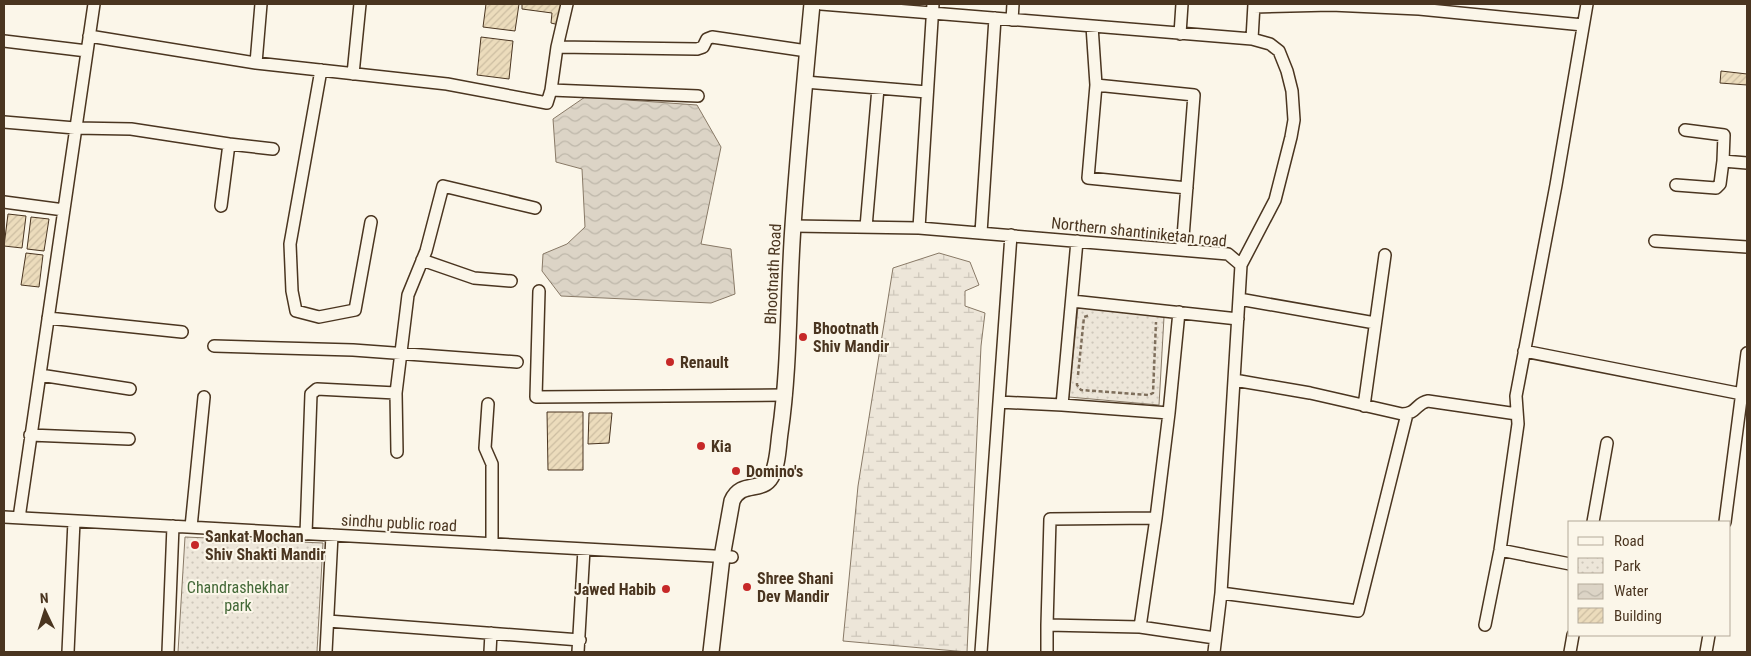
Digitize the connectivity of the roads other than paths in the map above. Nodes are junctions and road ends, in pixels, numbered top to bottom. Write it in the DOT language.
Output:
graph roads {
  1 [pos="94,4"];
  2 [pos="261,4"];
  3 [pos="360,4"];
  4 [pos="567,4"];
  5 [pos="812,4"];
  6 [pos="821,4"];
  7 [pos="1013,4"];
  8 [pos="1182,4"];
  9 [pos="1587,4"];
  10 [pos="1254,5"];
  11 [pos="1458,8"];
  12 [pos="932,9"];
  13 [pos="995,18"];
  14 [pos="1012,20"];
  15 [pos="1583,25"];
  16 [pos="1092,26"];
  17 [pos="1180,34"];
  18 [pos="89,36"];
  19 [pos="1252,39"];
  20 [pos="4,41"];
  21 [pos="557,47"];
  22 [pos="87,51"];
  23 [pos="808,52"];
  24 [pos="256,63"];
  25 [pos="322,70"];
  26 [pos="353,74"];
  27 [pos="806,82"];
  28 [pos="1096,85"];
  29 [pos="878,88"];
  30 [pos="551,90"];
  31 [pos="927,92"];
  32 [pos="698,96"];
  33 [pos="4,122"];
  34 [pos="75,128"];
  35 [pos="1685,130"];
  36 [pos="229,144"];
  37 [pos="273,148"];
  38 [pos="1723,161"];
  39 [pos="1747,163"];
  40 [pos="1676,185"];
  41 [pos="1187,188"];
  42 [pos="4,202"];
  43 [pos="221,206"];
  44 [pos="535,208"];
  45 [pos="64,210"];
  46 [pos="371,222"];
  47 [pos="793,226"];
  48 [pos="866,227"];
  49 [pos="919,228"];
  50 [pos="981,233"];
  51 [pos="1011,235"];
  52 [pos="1077,241"];
  53 [pos="1655,241"];
  54 [pos="1747,247"];
  55 [pos="1182,250"];
  56 [pos="1385,255"];
  57 [pos="422,260"];
  58 [pos="1241,265"];
  59 [pos="511,281"];
  60 [pos="539,292"];
  61 [pos="1239,299"];
  62 [pos="1072,301"];
  63 [pos="1179,312"];
  64 [pos="48,318"];
  65 [pos="1238,319"];
  66 [pos="1375,323"];
  67 [pos="182,332"];
  68 [pos="214,346"];
  69 [pos="1524,351"];
  70 [pos="1747,353"];
  71 [pos="401,354"];
  72 [pos="517,362"];
  73 [pos="40,375"];
  74 [pos="1234,380"];
  75 [pos="130,389"];
  76 [pos="396,394"];
  77 [pos="1742,394"];
  78 [pos="786,395"];
  79 [pos="204,398"];
  80 [pos="999,402"];
  81 [pos="488,404"];
  82 [pos="1062,405"];
  83 [pos="1364,406"];
  84 [pos="1169,413"];
  85 [pos="1407,414"];
  86 [pos="1517,414"];
  87 [pos="30,435"];
  88 [pos="129,439"];
  89 [pos="1606,444"];
  90 [pos="397,452"];
  91 [pos="4,517"];
  92 [pos="19,518"];
  93 [pos="1156,518"];
  94 [pos="74,521"];
  95 [pos="1593,521"];
  96 [pos="1725,521"];
  97 [pos="173,526"];
  98 [pos="192,527"];
  99 [pos="306,534"];
  100 [pos="332,535"];
  101 [pos="492,544"];
  102 [pos="584,549"];
  103 [pos="1500,550"];
  104 [pos="727,557"];
  105 [pos="1568,564"];
  106 [pos="1221,593"];
  107 [pos="328,622"];
  108 [pos="1047,625"];
  109 [pos="1485,625"];
  110 [pos="1140,627"];
  111 [pos="491,633"];
  112 [pos="1573,636"];
  113 [pos="1709,636"];
  114 [pos="1215,638"];
  115 [pos="580,640"];
  116 [pos="68,652"];
  117 [pos="168,652"];
  118 [pos="326,652"];
  119 [pos="490,652"];
  120 [pos="578,652"];
  121 [pos="712,652"];
  122 [pos="722,652"];
  123 [pos="982,652"];
  124 [pos="1047,652"];
  125 [pos="1214,652"];
  126 [pos="1570,652"];
  127 [pos="1706,652"];
  1 -- 18 [label="street"];
  2 -- 24 [label="street"];
  3 -- 26 [label="street"];
  4 -- 21 [label="street"];
  5 -- 23 [label="street, Bhootnath Road"];
  6 -- 12 [label="street"];
  7 -- 14 [label="street"];
  8 -- 17 [label="street"];
  9 -- 15 [label="street"];
  10 -- 11 [label="street"];
  10 -- 19 [label="street"];
  11 -- 15 [label="street"];
  12 -- 13 [label="street"];
  12 -- 31 [label="street"];
  13 -- 14 [label="street"];
  13 -- 50 [label="street"];
  14 -- 16 [label="street"];
  15 -- 69 [label="street"];
  16 -- 17 [label="street"];
  16 -- 28 [label="street"];
  17 -- 19 [label="street"];
  18 -- 22 [label="street"];
  18 -- 24 [label="street"];
  19 -- 58 [label="street"];
  20 -- 22 [label="street"];
  21 -- 23 [label="street"];
  21 -- 30 [label="street"];
  22 -- 34 [label="street"];
  23 -- 27 [label="street, Bhootnath Road"];
  24 -- 25 [label="street"];
  25 -- 26 [label="street"];
  25 -- 46 [label="street"];
  26 -- 30 [label="street"];
  27 -- 29 [label="street"];
  27 -- 47 [label="street, Bhootnath Road"];
  28 -- 41 [label="street"];
  28 -- 41 [label="street"];
  29 -- 31 [label="street"];
  29 -- 48 [label="street"];
  30 -- 32 [label="street"];
  31 -- 49 [label="street"];
  33 -- 34 [label="street"];
  34 -- 36 [label="street"];
  34 -- 45 [label="street"];
  35 -- 38 [label="street"];
  36 -- 37 [label="street"];
  36 -- 43 [label="street"];
  38 -- 39 [label="street"];
  38 -- 40 [label="street"];
  41 -- 55 [label="street"];
  42 -- 45 [label="street"];
  44 -- 57 [label="street"];
  45 -- 64 [label="street"];
  47 -- 48 [label="street, Northern shantiniketan road"];
  47 -- 78 [label="street, Bhootnath Road"];
  48 -- 49 [label="street, Northern shantiniketan road"];
  49 -- 50 [label="street, Northern shantiniketan road"];
  50 -- 51 [label="street, Northern shantiniketan road"];
  51 -- 52 [label="street, Northern shantiniketan road"];
  51 -- 80 [label="street"];
  52 -- 55 [label="street, Northern shantiniketan road"];
  52 -- 62 [label="street"];
  53 -- 54 [label="street"];
  55 -- 58 [label="street, Northern shantiniketan road"];
  56 -- 66 [label="street"];
  57 -- 59 [label="street"];
  57 -- 71 [label="street"];
  58 -- 61 [label="street, Northern shantiniketan road"];
  60 -- 78 [label="street"];
  61 -- 65 [label="street, Northern shantiniketan road"];
  61 -- 66 [label="street"];
  62 -- 63 [label="street"];
  62 -- 82 [label="street"];
  63 -- 65 [label="street"];
  63 -- 84 [label="street"];
  64 -- 67 [label="street"];
  64 -- 73 [label="street"];
  65 -- 74 [label="street, Northern shantiniketan road"];
  66 -- 83 [label="street"];
  68 -- 71 [label="street"];
  69 -- 77 [label="street"];
  69 -- 86 [label="street"];
  70 -- 77 [label="street"];
  71 -- 72 [label="street"];
  71 -- 76 [label="street"];
  73 -- 75 [label="street"];
  73 -- 87 [label="street"];
  74 -- 83 [label="street"];
  74 -- 106 [label="street, Northern shantiniketan road"];
  76 -- 90 [label="street"];
  76 -- 99 [label="street"];
  77 -- 96 [label="street"];
  78 -- 104 [label="street, Bhootnath Road"];
  79 -- 98 [label="street"];
  80 -- 82 [label="street"];
  80 -- 123 [label="street"];
  81 -- 101 [label="street"];
  82 -- 84 [label="street"];
  83 -- 85 [label="street"];
  84 -- 93 [label="street"];
  85 -- 86 [label="street"];
  85 -- 106 [label="street"];
  86 -- 103 [label="street"];
  87 -- 88 [label="street"];
  87 -- 92 [label="street"];
  89 -- 95 [label="street"];
  91 -- 92 [label="street, sindhu public road"];
  92 -- 94 [label="street, sindhu public road"];
  93 -- 108 [label="street"];
  93 -- 110 [label="street"];
  94 -- 97 [label="street, sindhu public road"];
  94 -- 116 [label="street"];
  97 -- 98 [label="street, sindhu public road"];
  97 -- 117 [label="street"];
  98 -- 99 [label="street, sindhu public road"];
  99 -- 100 [label="street, sindhu public road"];
  100 -- 101 [label="street, sindhu public road"];
  100 -- 107 [label="street"];
  101 -- 102 [label="street, sindhu public road"];
  102 -- 104 [label="street, sindhu public road"];
  102 -- 115 [label="street"];
  103 -- 105 [label="street"];
  103 -- 109 [label="street"];
  104 -- 121 [label="street, Bhootnath Road"];
  104 -- 122 [label="street, Bhootnath Road"];
  106 -- 114 [label="street, Northern shantiniketan road"];
  107 -- 111 [label="street"];
  107 -- 118 [label="street"];
  108 -- 110 [label="street"];
  108 -- 124 [label="street"];
  110 -- 114 [label="street"];
  111 -- 115 [label="street"];
  111 -- 119 [label="street"];
  112 -- 126 [label="street"];
  113 -- 127 [label="street"];
  114 -- 125 [label="street, Northern shantiniketan road"];
  115 -- 120 [label="street"];
}
